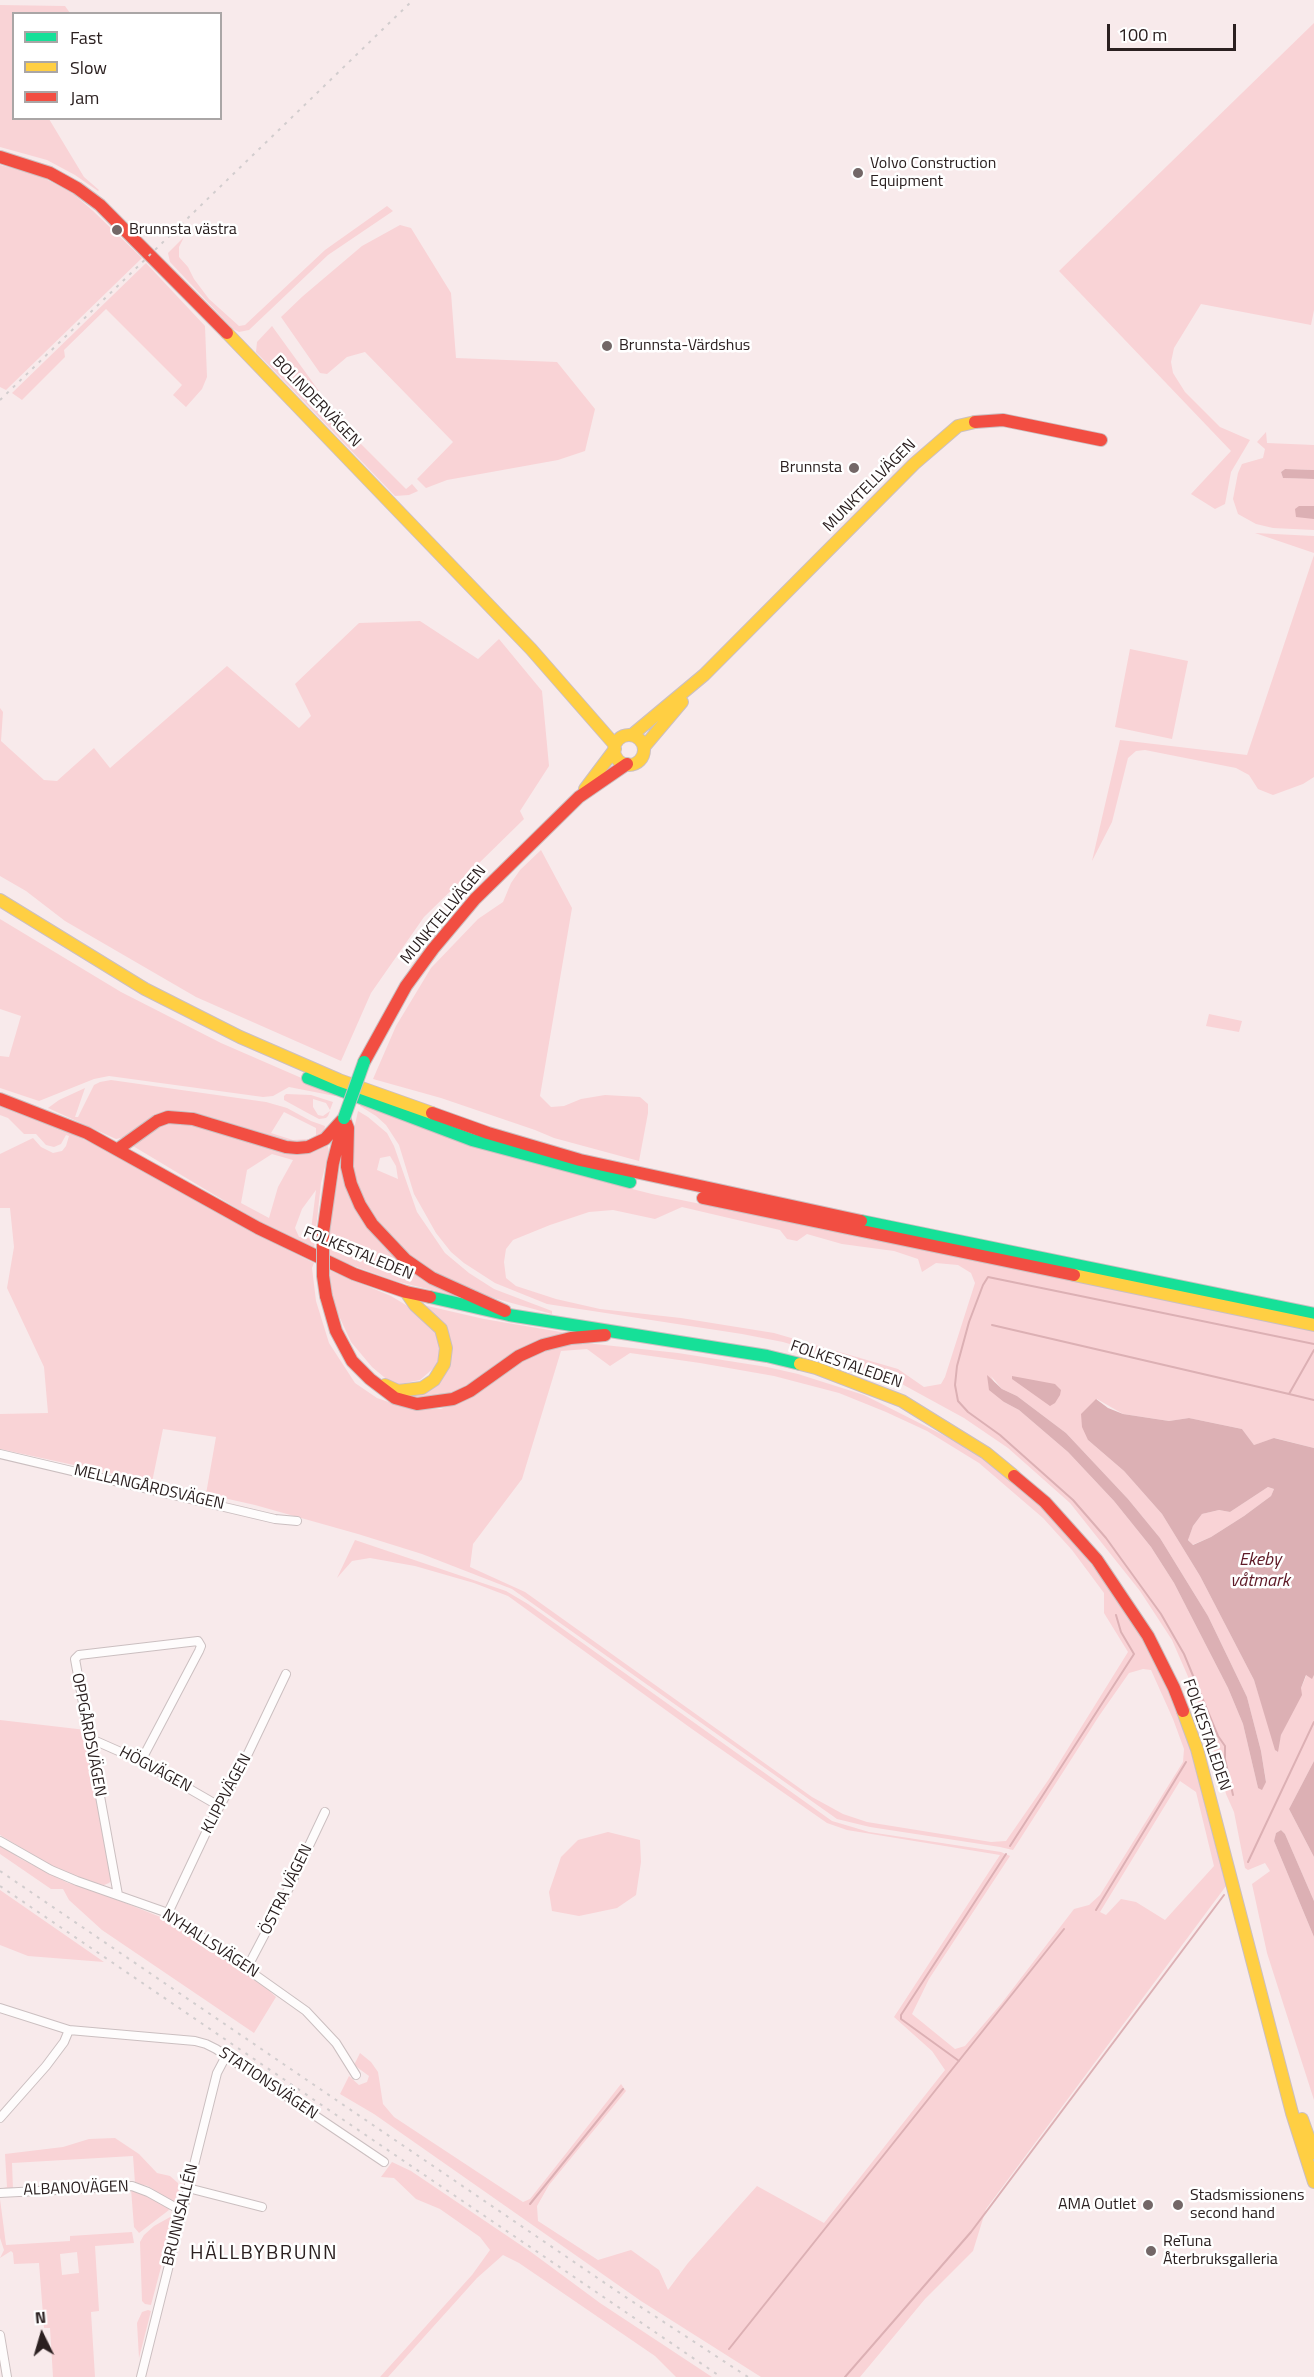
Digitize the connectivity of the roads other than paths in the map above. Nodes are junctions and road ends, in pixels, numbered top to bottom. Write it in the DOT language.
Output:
graph roads {
  1 [pos="0,157"];
  2 [pos="1101,440"];
  3 [pos="704,675"];
  4 [pos="621,742"];
  5 [pos="644,747"];
  6 [pos="627,764"];
  7 [pos="579,797"];
  8 [pos="0,900"];
  9 [pos="0,912"];
  10 [pos="0,1099"];
  11 [pos="344,1118"];
  12 [pos="118,1149"];
  13 [pos="406,1292"];
  14 [pos="1314,1314"];
  15 [pos="509,1316"];
  16 [pos="1314,1325"];
  17 [pos="621,1333"];
  18 [pos="369,1379"];
  19 [pos="0,1454"];
  20 [pos="297,1521"];
  21 [pos="286,1674"];
  22 [pos="89,1738"];
  23 [pos="141,1761"];
  24 [pos="219,1806"];
  25 [pos="325,1812"];
  26 [pos="0,1841"];
  27 [pos="118,1895"];
  28 [pos="168,1913"];
  29 [pos="248,1968"];
  30 [pos="0,2008"];
  31 [pos="69,2030"];
  32 [pos="226,2056"];
  33 [pos="356,2075"];
  34 [pos="0,2118"];
  35 [pos="1312,2160"];
  36 [pos="384,2162"];
  37 [pos="1314,2182"];
  38 [pos="188,2188"];
  39 [pos="0,2193"];
  40 [pos="262,2207"];
  41 [pos="182,2211"];
  42 [pos="0,2335"];
  43 [pos="7,2377"];
  44 [pos="141,2377"];
  1 -- 4 [label="main road, BOLINDERVÄGEN"];
  2 -- 3 [label="main road, MUNKTELLVÄGEN"];
  3 -- 4 [label="main road, MUNKTELLVÄGEN"];
  3 -- 5 [label="main road, MUNKTELLVÄGEN"];
  4 -- 5 [label="main road"];
  4 -- 6 [label="main road"];
  4 -- 7 [label="main road, MUNKTELLVÄGEN"];
  5 -- 6 [label="main road"];
  6 -- 7 [label="main road, MUNKTELLVÄGEN"];
  7 -- 11 [label="main road, MUNKTELLVÄGEN, bridge"];
  8 -- 14 [label="main road"];
  9 -- 16 [label="main road"];
  10 -- 12 [label="main road, FOLKESTALEDEN"];
  11 -- 12 [label="main road"];
  11 -- 15 [label="main road"];
  11 -- 18 [label="main road, MUNKTELLVÄGEN, bridge"];
  12 -- 13 [label="main road, FOLKESTALEDEN"];
  13 -- 15 [label="main road, FOLKESTALEDEN"];
  13 -- 18 [label="main road"];
  15 -- 17 [label="main road, FOLKESTALEDEN"];
  17 -- 18 [label="main road"];
  17 -- 35 [label="main road, FOLKESTALEDEN"];
  19 -- 20 [label="street, MELLANGÅRDSVÄGEN"];
  21 -- 24 [label="street, KLIPPVÄGEN"];
  22 -- 23 [label="street, HÖGVÄGEN"];
  22 -- 23 [label="street, OPPGÅRDSVÄGEN"];
  22 -- 27 [label="street, OPPGÅRDSVÄGEN"];
  23 -- 24 [label="street, HÖGVÄGEN"];
  24 -- 28 [label="street, KLIPPVÄGEN"];
  25 -- 29 [label="street, ÖSTRA VÄGEN"];
  26 -- 27 [label="street, NYHALLSVÄGEN"];
  27 -- 28 [label="street, NYHALLSVÄGEN"];
  28 -- 29 [label="street, NYHALLSVÄGEN"];
  29 -- 33 [label="street, NYHALLSVÄGEN"];
  30 -- 31 [label="street, STATIONSVÄGEN"];
  31 -- 32 [label="street, STATIONSVÄGEN"];
  31 -- 34 [label="street"];
  32 -- 36 [label="street, STATIONSVÄGEN"];
  32 -- 38 [label="street, BRUNNSALLÉN"];
  35 -- 37 [label="main road, FOLKESTALEDEN"];
  38 -- 40 [label="street"];
  38 -- 41 [label="street, BRUNNSALLÉN"];
  39 -- 41 [label="street, ALBANOVÄGEN"];
  41 -- 44 [label="street, BRUNNSALLÉN"];
  42 -- 43 [label="street"];
}
